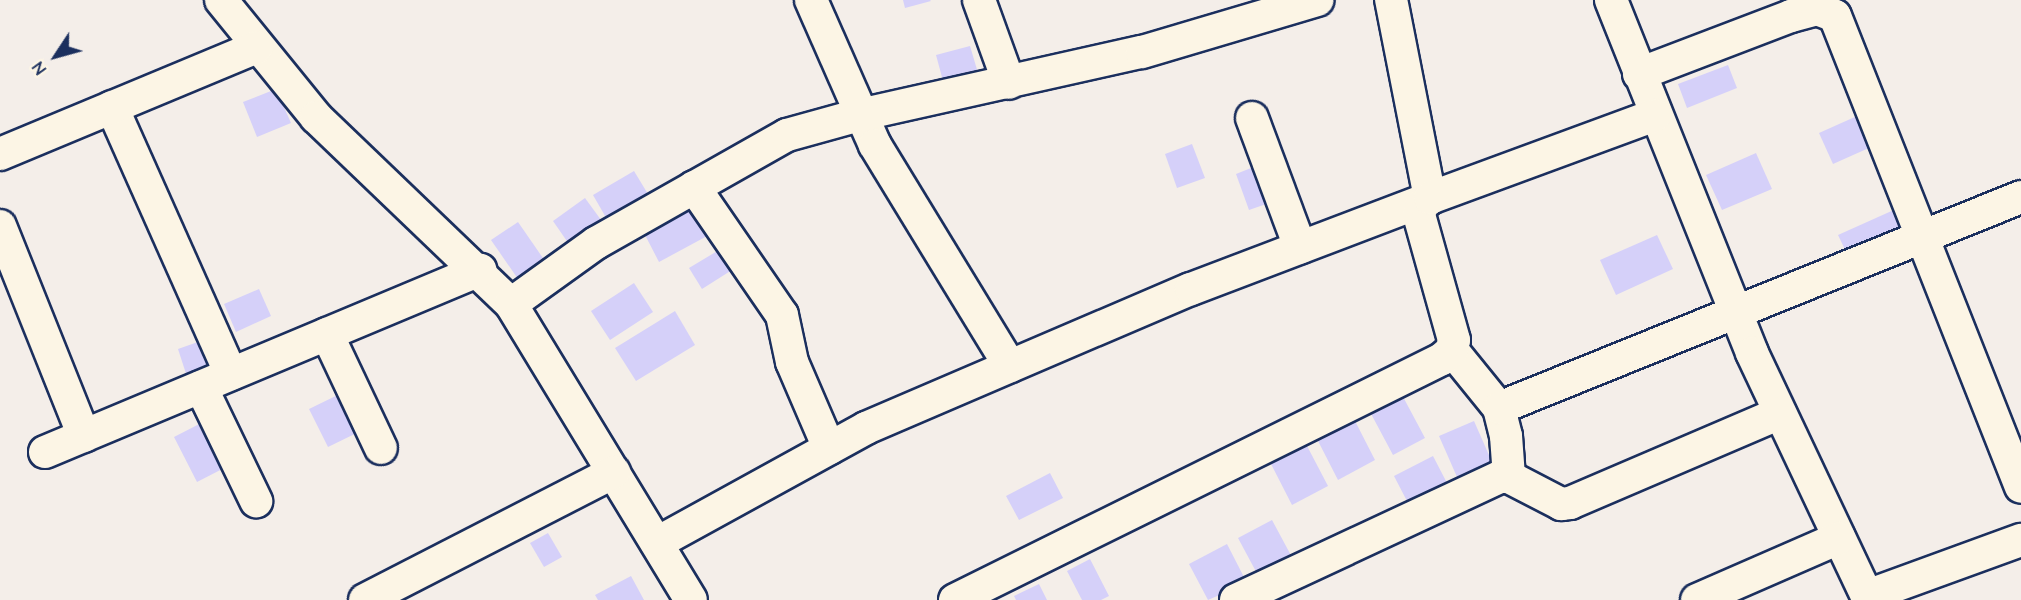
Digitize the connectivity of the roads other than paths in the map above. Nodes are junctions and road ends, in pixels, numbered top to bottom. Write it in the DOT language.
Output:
graph roads {
  1 [pos="220,0"];
  2 [pos="811,0"];
  3 [pos="979,0"];
  4 [pos="1317,0"];
  5 [pos="1391,0"];
  6 [pos="1611,0"];
  7 [pos="1252,8"];
  8 [pos="257,47"];
  9 [pos="1639,74"];
  10 [pos="1009,83"];
  11 [pos="112,107"];
  12 [pos="859,115"];
  13 [pos="1656,115"];
  14 [pos="1252,118"];
  15 [pos="0,154"];
  16 [pos="695,187"];
  17 [pos="2021,197"];
  18 [pos="1430,198"];
  19 [pos="0,226"];
  20 [pos="1925,237"];
  21 [pos="1300,247"];
  22 [pos="480,270"];
  23 [pos="511,304"];
  24 [pos="1734,310"];
  25 [pos="327,334"];
  26 [pos="1452,350"];
  27 [pos="1010,366"];
  28 [pos="231,374"];
  29 [pos="201,387"];
  30 [pos="1499,408"];
  31 [pos="1780,413"];
  32 [pos="84,436"];
  33 [pos="829,447"];
  34 [pos="381,448"];
  35 [pos="45,452"];
  36 [pos="614,472"];
  37 [pos="1508,477"];
  38 [pos="2021,487"];
  39 [pos="256,500"];
  40 [pos="1839,538"];
  41 [pos="2021,540"];
  42 [pos="657,543"];
  43 [pos="1868,598"];
  44 [pos="365,600"];
  45 [pos="691,600"];
  46 [pos="955,600"];
  47 [pos="1236,600"];
  48 [pos="1697,600"];
  1 -- 8 [label="street"];
  2 -- 12 [label="street"];
  3 -- 10 [label="street"];
  4 -- 7 [label="street"];
  5 -- 18 [label="street"];
  6 -- 9 [label="street"];
  7 -- 10 [label="street"];
  8 -- 11 [label="street"];
  8 -- 22 [label="street"];
  9 -- 13 [label="street"];
  9 -- 20 [label="street"];
  10 -- 12 [label="street"];
  11 -- 15 [label="street"];
  11 -- 28 [label="street"];
  12 -- 16 [label="street"];
  12 -- 27 [label="street"];
  13 -- 18 [label="street"];
  13 -- 24 [label="street"];
  14 -- 21 [label="street"];
  16 -- 23 [label="street"];
  16 -- 33 [label="street"];
  17 -- 20 [label="street"];
  18 -- 21 [label="street"];
  18 -- 26 [label="street"];
  19 -- 32 [label="street"];
  20 -- 24 [label="street"];
  20 -- 38 [label="street"];
  21 -- 27 [label="street"];
  22 -- 23 [label="street"];
  22 -- 25 [label="street"];
  23 -- 36 [label="street"];
  24 -- 30 [label="street"];
  24 -- 31 [label="street"];
  25 -- 28 [label="street"];
  25 -- 34 [label="street"];
  26 -- 30 [label="street"];
  26 -- 46 [label="street"];
  27 -- 33 [label="street"];
  28 -- 29 [label="street"];
  29 -- 32 [label="street"];
  29 -- 39 [label="street"];
  30 -- 37 [label="street"];
  31 -- 37 [label="street"];
  31 -- 40 [label="street"];
  32 -- 35 [label="street"];
  33 -- 42 [label="street"];
  36 -- 42 [label="street"];
  36 -- 44 [label="street"];
  37 -- 47 [label="street"];
  40 -- 43 [label="street"];
  40 -- 48 [label="street"];
  41 -- 43 [label="street"];
  42 -- 45 [label="street"];
}
